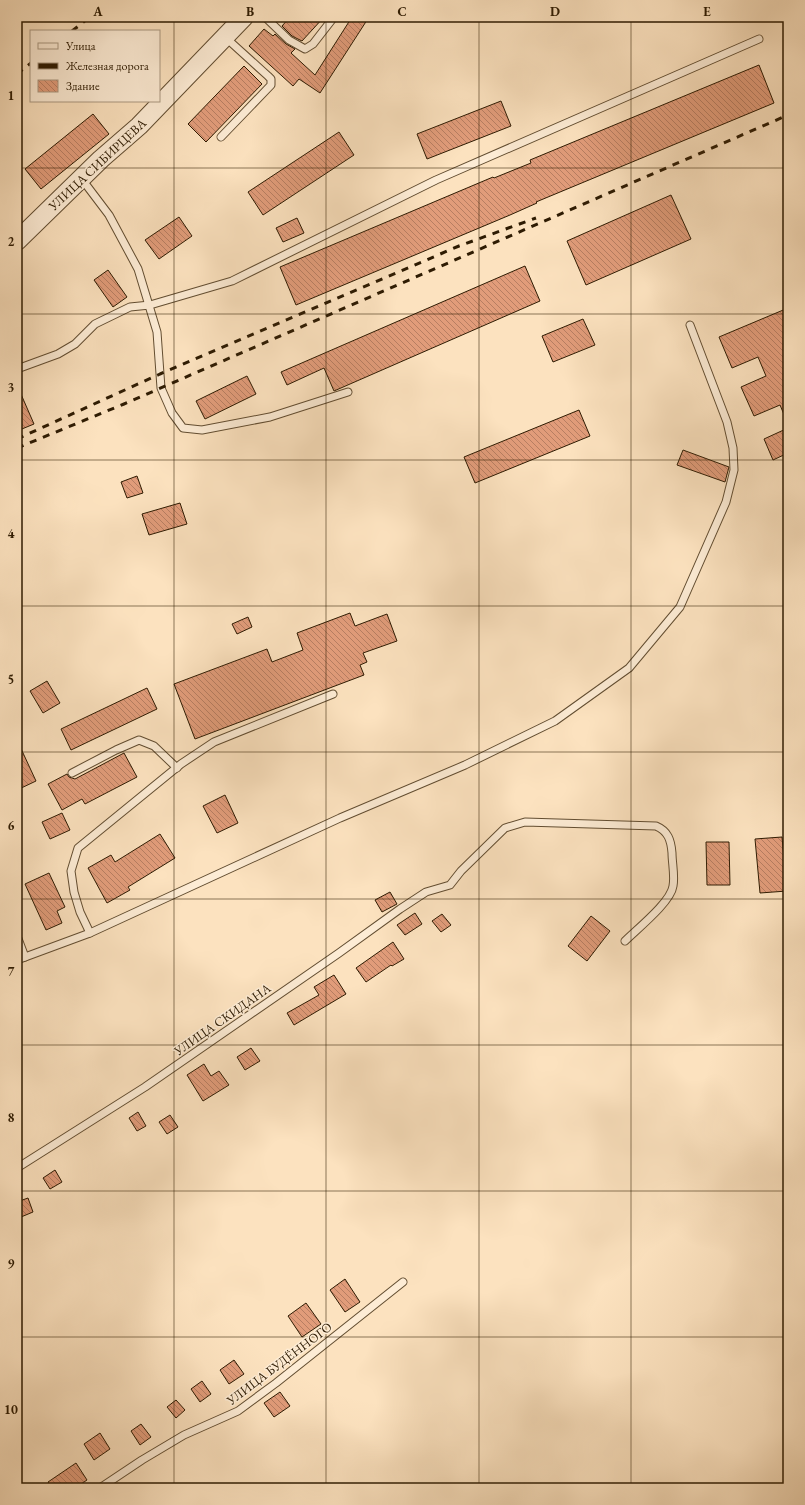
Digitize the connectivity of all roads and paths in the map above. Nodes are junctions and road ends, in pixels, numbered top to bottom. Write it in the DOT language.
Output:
graph roads {
  1 [pos="244,17"];
  2 [pos="265,17"];
  3 [pos="334,17"];
  4 [pos="224,37"];
  5 [pos="759,39"];
  6 [pos="221,138"];
  7 [pos="81,178"];
  8 [pos="17,241"];
  9 [pos="150,305"];
  10 [pos="690,325"];
  11 [pos="17,369"];
  12 [pos="348,392"];
  13 [pos="333,694"];
  14 [pos="177,768"];
  15 [pos="72,773"];
  16 [pos="90,933"];
  17 [pos="17,936"];
  18 [pos="625,941"];
  19 [pos="25,957"];
  20 [pos="17,960"];
  21 [pos="17,1168"];
  22 [pos="403,1282"];
  23 [pos="100,1488"];
  1 -- 4 [label="street, УЛИЦА СИБИРЦЕВА"];
  2 -- 3 [label="lane"];
  4 -- 6 [label="lane"];
  4 -- 7 [label="street, УЛИЦА СИБИРЦЕВА"];
  5 -- 9 [label="lane"];
  7 -- 8 [label="street, УЛИЦА СИБИРЦЕВА"];
  7 -- 9 [label="lane"];
  9 -- 11 [label="lane"];
  9 -- 12 [label="lane"];
  10 -- 16 [label="lane"];
  13 -- 14 [label="lane"];
  14 -- 15 [label="lane"];
  14 -- 16 [label="lane"];
  16 -- 19 [label="lane"];
  17 -- 19 [label="lane"];
  18 -- 21 [label="lane, УЛИЦА СКИДАНА"];
  19 -- 20 [label="lane"];
  22 -- 23 [label="lane, УЛИЦА БУДЁННОГО"];
}
